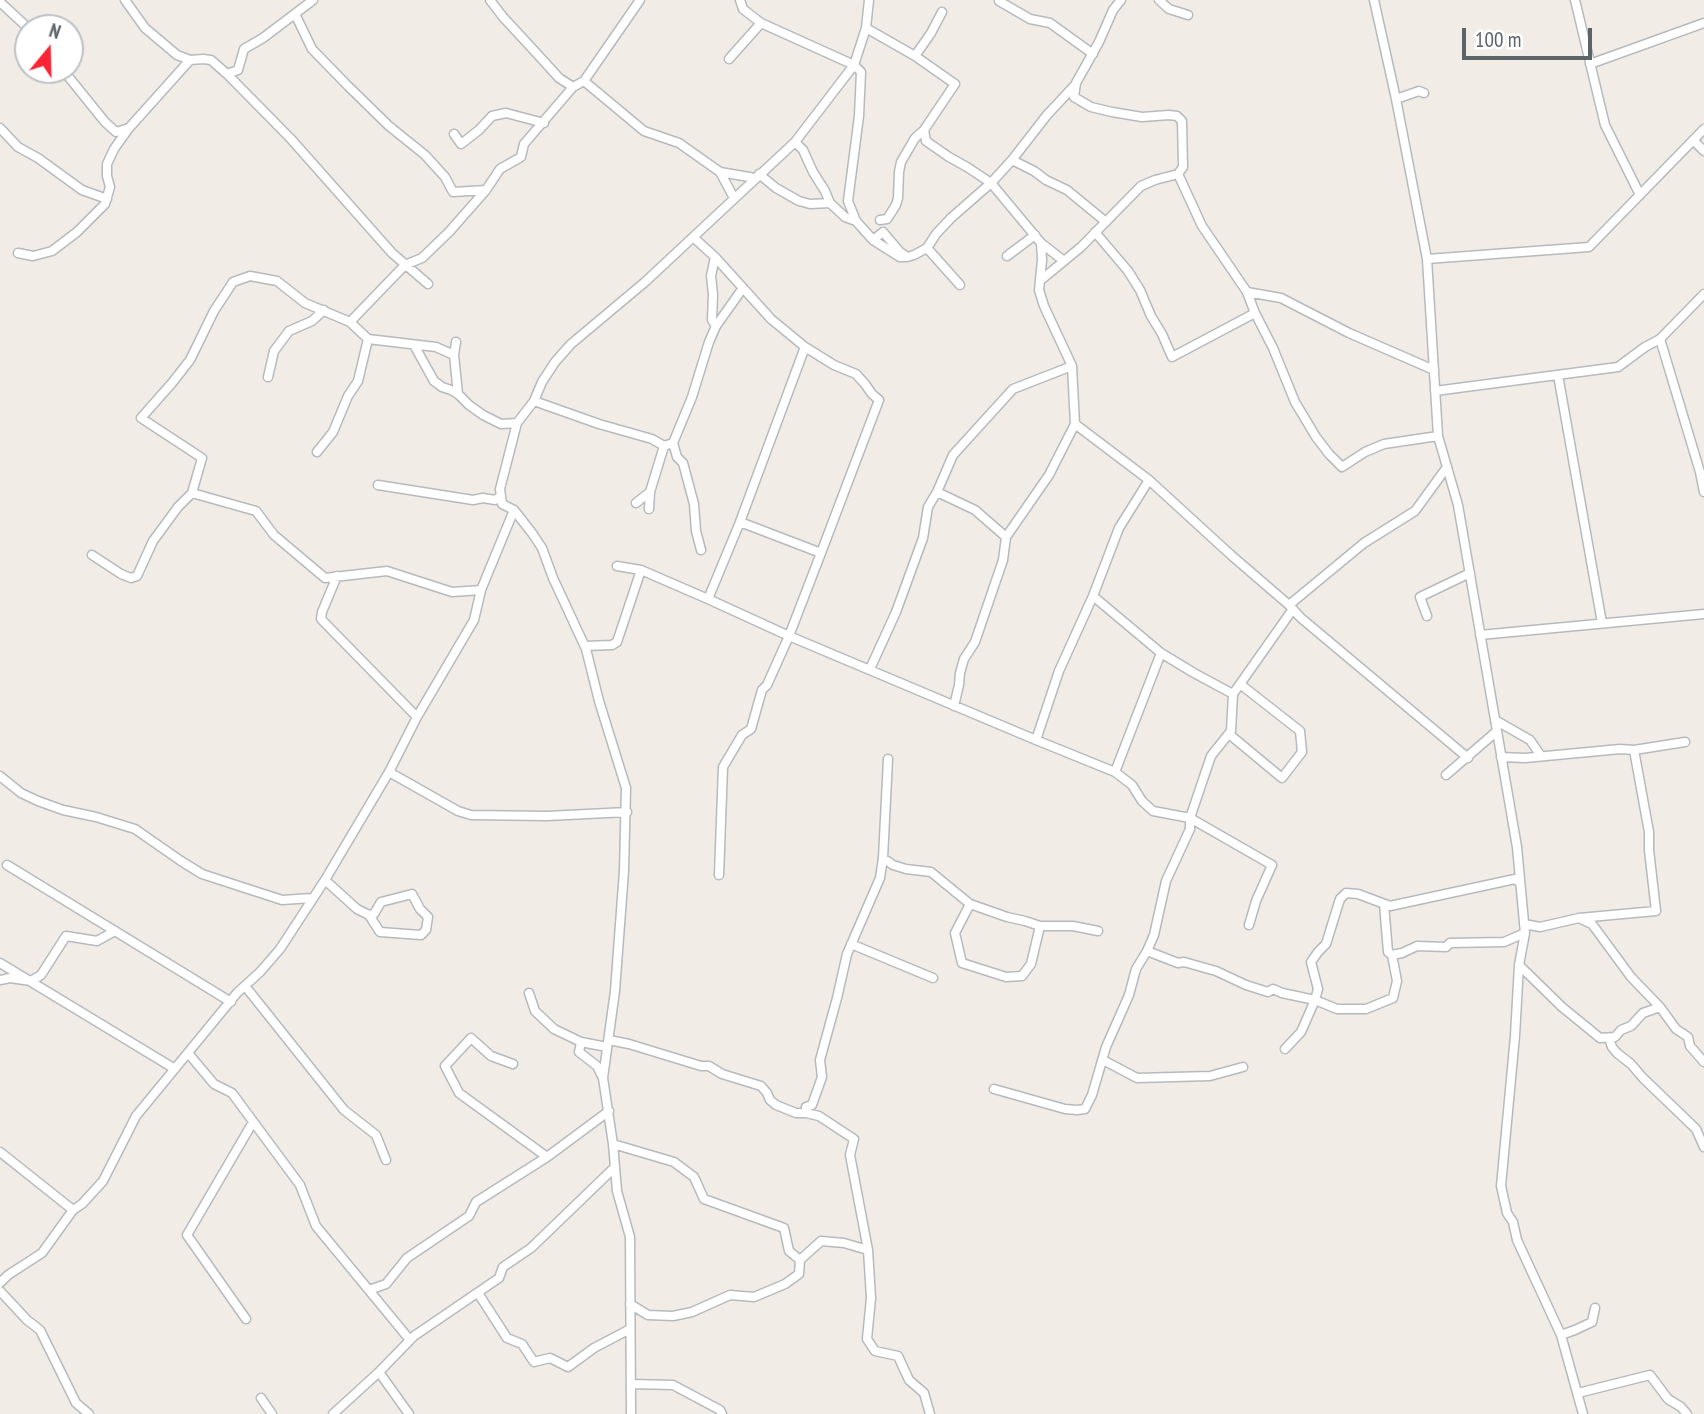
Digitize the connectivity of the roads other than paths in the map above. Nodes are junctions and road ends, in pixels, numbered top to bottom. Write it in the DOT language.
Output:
graph roads {
  1 [pos="125,0"];
  2 [pos="313,0"];
  3 [pos="491,0"];
  4 [pos="640,0"];
  5 [pos="740,0"];
  6 [pos="869,0"];
  7 [pos="1121,0"];
  8 [pos="1159,0"];
  9 [pos="1374,0"];
  10 [pos="1575,0"];
  11 [pos="999,1"];
  12 [pos="0,2"];
  13 [pos="942,12"];
  14 [pos="295,14"];
  15 [pos="14,15"];
  16 [pos="1188,15"];
  17 [pos="761,23"];
  18 [pos="1704,23"];
  19 [pos="866,28"];
  20 [pos="1093,54"];
  21 [pos="915,56"];
  22 [pos="729,59"];
  23 [pos="190,60"];
  24 [pos="1590,64"];
  25 [pos="854,65"];
  26 [pos="227,74"];
  27 [pos="584,81"];
  28 [pos="1076,83"];
  29 [pos="74,84"];
  30 [pos="573,87"];
  31 [pos="1424,93"];
  32 [pos="1396,99"];
  33 [pos="544,123"];
  34 [pos="0,128"];
  35 [pos="129,128"];
  36 [pos="1704,129"];
  37 [pos="924,130"];
  38 [pos="454,134"];
  39 [pos="1693,140"];
  40 [pos="795,142"];
  41 [pos="1704,151"];
  42 [pos="1012,160"];
  43 [pos="720,172"];
  44 [pos="1178,174"];
  45 [pos="757,176"];
  46 [pos="991,183"];
  47 [pos="486,190"];
  48 [pos="1640,195"];
  49 [pos="734,198"];
  50 [pos="107,199"];
  51 [pos="830,203"];
  52 [pos="880,220"];
  53 [pos="856,221"];
  54 [pos="1106,222"];
  55 [pos="1096,232"];
  56 [pos="693,237"];
  57 [pos="1038,239"];
  58 [pos="927,248"];
  59 [pos="19,253"];
  60 [pos="1007,256"];
  61 [pos="715,257"];
  62 [pos="1427,260"];
  63 [pos="1064,261"];
  64 [pos="405,265"];
  65 [pos="1041,281"];
  66 [pos="428,284"];
  67 [pos="960,285"];
  68 [pos="743,288"];
  69 [pos="1247,292"];
  70 [pos="1704,294"];
  71 [pos="324,310"];
  72 [pos="1255,313"];
  73 [pos="350,322"];
  74 [pos="716,326"];
  75 [pos="1660,339"];
  76 [pos="368,340"];
  77 [pos="456,342"];
  78 [pos="414,345"];
  79 [pos="805,347"];
  80 [pos="454,355"];
  81 [pos="1072,366"];
  82 [pos="1434,369"];
  83 [pos="1558,374"];
  84 [pos="268,377"];
  85 [pos="1436,391"];
  86 [pos="458,394"];
  87 [pos="534,401"];
  88 [pos="517,423"];
  89 [pos="1075,424"];
  90 [pos="1438,436"];
  91 [pos="673,443"];
  92 [pos="664,446"];
  93 [pos="317,452"];
  94 [pos="1447,467"];
  95 [pos="1149,480"];
  96 [pos="378,485"];
  97 [pos="650,492"];
  98 [pos="937,492"];
  99 [pos="1704,492"];
  100 [pos="192,493"];
  101 [pos="501,496"];
  102 [pos="636,503"];
  103 [pos="649,509"];
  104 [pos="514,510"];
  105 [pos="740,522"];
  106 [pos="1006,537"];
  107 [pos="701,550"];
  108 [pos="821,553"];
  109 [pos="92,555"];
  110 [pos="617,566"];
  111 [pos="641,570"];
  112 [pos="1470,573"];
  113 [pos="338,576"];
  114 [pos="481,590"];
  115 [pos="1093,596"];
  116 [pos="708,599"];
  117 [pos="1291,607"];
  118 [pos="1704,614"];
  119 [pos="1427,616"];
  120 [pos="1602,623"];
  121 [pos="1480,635"];
  122 [pos="789,636"];
  123 [pos="585,646"];
  124 [pos="1161,653"];
  125 [pos="870,669"];
  126 [pos="1240,684"];
  127 [pos="1233,694"];
  128 [pos="954,706"];
  129 [pos="417,717"];
  130 [pos="1495,720"];
  131 [pos="1497,731"];
  132 [pos="1229,734"];
  133 [pos="1036,740"];
  134 [pos="1685,742"];
  135 [pos="1634,750"];
  136 [pos="1541,756"];
  137 [pos="1501,757"];
  138 [pos="888,758"];
  139 [pos="1467,758"];
  140 [pos="389,772"];
  141 [pos="1115,772"];
  142 [pos="1446,775"];
  143 [pos="0,776"];
  144 [pos="627,812"];
  145 [pos="1190,818"];
  146 [pos="883,858"];
  147 [pos="7,865"];
  148 [pos="719,875"];
  149 [pos="325,880"];
  150 [pos="1519,881"];
  151 [pos="313,898"];
  152 [pos="970,904"];
  153 [pos="1384,904"];
  154 [pos="369,915"];
  155 [pos="1579,918"];
  156 [pos="1249,925"];
  157 [pos="1040,926"];
  158 [pos="1524,929"];
  159 [pos="115,931"];
  160 [pos="1098,931"];
  161 [pos="851,944"];
  162 [pos="1147,951"];
  163 [pos="1392,955"];
  164 [pos="0,963"];
  165 [pos="1519,965"];
  166 [pos="933,978"];
  167 [pos="0,980"];
  168 [pos="31,981"];
  169 [pos="245,986"];
  170 [pos="529,993"];
  171 [pos="1315,1000"];
  172 [pos="231,1002"];
  173 [pos="1660,1007"];
  174 [pos="1609,1038"];
  175 [pos="581,1042"];
  176 [pos="608,1043"];
  177 [pos="1286,1049"];
  178 [pos="188,1053"];
  179 [pos="1103,1060"];
  180 [pos="1704,1062"];
  181 [pos="513,1063"];
  182 [pos="1243,1067"];
  183 [pos="175,1069"];
  184 [pos="603,1078"];
  185 [pos="994,1089"];
  186 [pos="608,1111"];
  187 [pos="806,1113"];
  188 [pos="253,1122"];
  189 [pos="613,1144"];
  190 [pos="1704,1147"];
  191 [pos="0,1152"];
  192 [pos="547,1157"];
  193 [pos="386,1160"];
  194 [pos="615,1167"];
  195 [pos="73,1210"];
  196 [pos="868,1250"];
  197 [pos="800,1260"];
  198 [pos="0,1283"];
  199 [pos="369,1290"];
  200 [pos="0,1291"];
  201 [pos="478,1293"];
  202 [pos="630,1304"];
  203 [pos="1595,1308"];
  204 [pos="246,1319"];
  205 [pos="630,1329"];
  206 [pos="1561,1335"];
  207 [pos="410,1340"];
  208 [pos="379,1372"];
  209 [pos="631,1384"];
  210 [pos="1577,1393"];
  211 [pos="261,1398"];
  212 [pos="89,1414"];
  213 [pos="272,1414"];
  214 [pos="333,1414"];
  215 [pos="409,1414"];
  216 [pos="631,1414"];
  217 [pos="722,1414"];
  218 [pos="930,1414"];
  219 [pos="1583,1414"];
  220 [pos="1687,1414"];
  1 -- 23 [label="street"];
  2 -- 14 [label="street"];
  3 -- 30 [label="street"];
  4 -- 27 [label="street"];
  5 -- 17 [label="street"];
  6 -- 19 [label="street"];
  7 -- 20 [label="street"];
  8 -- 16 [label="street"];
  9 -- 32 [label="street"];
  10 -- 24 [label="street"];
  11 -- 20 [label="street"];
  12 -- 15 [label="street"];
  13 -- 21 [label="street"];
  14 -- 26 [label="street"];
  14 -- 47 [label="street"];
  17 -- 22 [label="street"];
  17 -- 25 [label="street"];
  18 -- 24 [label="street"];
  19 -- 21 [label="street"];
  19 -- 25 [label="street"];
  20 -- 28 [label="street"];
  21 -- 37 [label="street"];
  23 -- 26 [label="street"];
  23 -- 35 [label="street"];
  24 -- 48 [label="street"];
  25 -- 40 [label="street"];
  25 -- 53 [label="street"];
  26 -- 64 [label="street"];
  27 -- 30 [label="street"];
  27 -- 43 [label="street"];
  28 -- 42 [label="street"];
  28 -- 44 [label="street"];
  29 -- 35 [label="street"];
  30 -- 33 [label="street"];
  31 -- 32 [label="street"];
  32 -- 62 [label="street"];
  33 -- 38 [label="street"];
  33 -- 47 [label="street"];
  34 -- 50 [label="street"];
  35 -- 50 [label="street"];
  36 -- 39 [label="street"];
  37 -- 46 [label="street"];
  37 -- 52 [label="street"];
  39 -- 41 [label="street"];
  39 -- 48 [label="street"];
  40 -- 45 [label="street"];
  40 -- 51 [label="street"];
  42 -- 46 [label="street"];
  42 -- 54 [label="street"];
  43 -- 45 [label="street"];
  43 -- 49 [label="street"];
  44 -- 54 [label="street"];
  44 -- 69 [label="street"];
  45 -- 49 [label="street"];
  45 -- 51 [label="street"];
  46 -- 57 [label="street"];
  46 -- 58 [label="street"];
  47 -- 64 [label="street"];
  48 -- 62 [label="street"];
  49 -- 56 [label="street"];
  50 -- 59 [label="street"];
  51 -- 53 [label="street"];
  53 -- 58 [label="street"];
  54 -- 55 [label="street"];
  55 -- 63 [label="street"];
  55 -- 72 [label="street"];
  56 -- 61 [label="street"];
  56 -- 87 [label="street"];
  57 -- 60 [label="street"];
  57 -- 63 [label="street"];
  57 -- 65 [label="street"];
  58 -- 67 [label="street"];
  61 -- 68 [label="street"];
  61 -- 74 [label="street"];
  62 -- 82 [label="street"];
  63 -- 65 [label="street"];
  64 -- 66 [label="street"];
  64 -- 73 [label="street"];
  65 -- 81 [label="street"];
  68 -- 74 [label="street"];
  68 -- 79 [label="street"];
  69 -- 72 [label="street"];
  69 -- 82 [label="street"];
  70 -- 75 [label="street"];
  71 -- 73 [label="street"];
  71 -- 84 [label="street"];
  71 -- 100 [label="street"];
  72 -- 90 [label="street"];
  73 -- 76 [label="street"];
  74 -- 91 [label="street"];
  75 -- 83 [label="street"];
  75 -- 99 [label="street"];
  76 -- 78 [label="street"];
  76 -- 93 [label="street"];
  77 -- 80 [label="street"];
  78 -- 80 [label="street"];
  78 -- 86 [label="street"];
  79 -- 105 [label="street"];
  79 -- 108 [label="street"];
  80 -- 86 [label="street"];
  81 -- 89 [label="street"];
  81 -- 98 [label="street"];
  82 -- 85 [label="street"];
  83 -- 85 [label="street"];
  83 -- 120 [label="street"];
  85 -- 90 [label="street"];
  86 -- 88 [label="street"];
  87 -- 88 [label="street"];
  87 -- 92 [label="street"];
  88 -- 101 [label="street"];
  89 -- 95 [label="street"];
  89 -- 106 [label="street"];
  90 -- 94 [label="street"];
  91 -- 92 [label="street"];
  91 -- 107 [label="street"];
  92 -- 97 [label="street"];
  94 -- 112 [label="street"];
  94 -- 117 [label="street"];
  95 -- 115 [label="street"];
  95 -- 117 [label="street"];
  96 -- 101 [label="street"];
  97 -- 102 [label="street"];
  97 -- 103 [label="street"];
  98 -- 106 [label="street"];
  98 -- 125 [label="street"];
  100 -- 109 [label="street"];
  100 -- 113 [label="street"];
  101 -- 104 [label="street"];
  104 -- 114 [label="street"];
  104 -- 123 [label="street"];
  105 -- 108 [label="street"];
  105 -- 116 [label="street"];
  106 -- 128 [label="street"];
  108 -- 122 [label="street"];
  110 -- 111 [label="street"];
  111 -- 116 [label="street"];
  111 -- 123 [label="street"];
  112 -- 119 [label="street"];
  112 -- 121 [label="street"];
  113 -- 114 [label="street"];
  113 -- 129 [label="street"];
  114 -- 129 [label="street"];
  115 -- 124 [label="street"];
  115 -- 133 [label="street"];
  116 -- 122 [label="street"];
  117 -- 126 [label="street"];
  117 -- 139 [label="street"];
  118 -- 120 [label="street"];
  120 -- 121 [label="street"];
  121 -- 130 [label="street"];
  122 -- 125 [label="street"];
  122 -- 148 [label="street"];
  123 -- 144 [label="street"];
  124 -- 127 [label="street"];
  124 -- 141 [label="street"];
  125 -- 128 [label="street"];
  126 -- 127 [label="street"];
  126 -- 132 [label="street"];
  127 -- 132 [label="street"];
  128 -- 133 [label="street"];
  129 -- 140 [label="street"];
  130 -- 131 [label="street"];
  130 -- 136 [label="street"];
  131 -- 137 [label="street"];
  131 -- 139 [label="street"];
  132 -- 145 [label="street"];
  133 -- 141 [label="street"];
  134 -- 135 [label="street"];
  135 -- 136 [label="street"];
  135 -- 155 [label="street"];
  136 -- 137 [label="street"];
  137 -- 150 [label="street"];
  138 -- 146 [label="street"];
  139 -- 142 [label="street"];
  140 -- 144 [label="street"];
  140 -- 149 [label="street"];
  141 -- 145 [label="street"];
  143 -- 151 [label="street"];
  144 -- 176 [label="street"];
  145 -- 156 [label="street"];
  145 -- 162 [label="street"];
  146 -- 152 [label="street"];
  146 -- 161 [label="street"];
  147 -- 159 [label="street"];
  149 -- 151 [label="street"];
  149 -- 154 [label="street"];
  150 -- 153 [label="street"];
  150 -- 158 [label="street"];
  151 -- 169 [label="street"];
  152 -- 157 [label="street"];
  152 -- 157 [label="street"];
  153 -- 163 [label="street"];
  153 -- 171 [label="street"];
  154 -- 154 [label="street"];
  155 -- 158 [label="street"];
  155 -- 173 [label="street"];
  157 -- 160 [label="street"];
  158 -- 163 [label="street"];
  158 -- 165 [label="street"];
  159 -- 168 [label="street"];
  159 -- 172 [label="street"];
  161 -- 166 [label="street"];
  161 -- 187 [label="street"];
  162 -- 171 [label="street"];
  162 -- 179 [label="street"];
  163 -- 171 [label="street"];
  164 -- 168 [label="street"];
  165 -- 174 [label="street"];
  165 -- 206 [label="street"];
  167 -- 168 [label="street"];
  168 -- 183 [label="street"];
  169 -- 172 [label="street"];
  169 -- 193 [label="street"];
  170 -- 175 [label="street"];
  171 -- 177 [label="street"];
  172 -- 178 [label="street"];
  173 -- 174 [label="street"];
  173 -- 180 [label="street"];
  174 -- 190 [label="street"];
  175 -- 176 [label="street"];
  175 -- 184 [label="street"];
  176 -- 184 [label="street"];
  176 -- 187 [label="street"];
  178 -- 183 [label="street"];
  178 -- 188 [label="street"];
  179 -- 182 [label="street"];
  179 -- 185 [label="street"];
  181 -- 192 [label="street"];
  183 -- 195 [label="street"];
  184 -- 186 [label="street"];
  186 -- 189 [label="street"];
  186 -- 192 [label="street"];
  187 -- 196 [label="street"];
  188 -- 199 [label="street"];
  188 -- 204 [label="street"];
  189 -- 194 [label="street"];
  189 -- 197 [label="street"];
  191 -- 195 [label="street"];
  192 -- 199 [label="street"];
  194 -- 201 [label="street"];
  194 -- 202 [label="street"];
  195 -- 198 [label="street"];
  196 -- 197 [label="street"];
  196 -- 218 [label="street"];
  197 -- 202 [label="street"];
  199 -- 207 [label="street"];
  200 -- 212 [label="street"];
  201 -- 205 [label="street"];
  201 -- 207 [label="street"];
  202 -- 205 [label="street"];
  203 -- 206 [label="street"];
  205 -- 209 [label="street"];
  206 -- 210 [label="street"];
  207 -- 208 [label="street"];
  208 -- 214 [label="street"];
  208 -- 215 [label="street"];
  209 -- 216 [label="street"];
  209 -- 217 [label="street"];
  210 -- 219 [label="street"];
  210 -- 220 [label="street"];
  211 -- 213 [label="street"];
}
